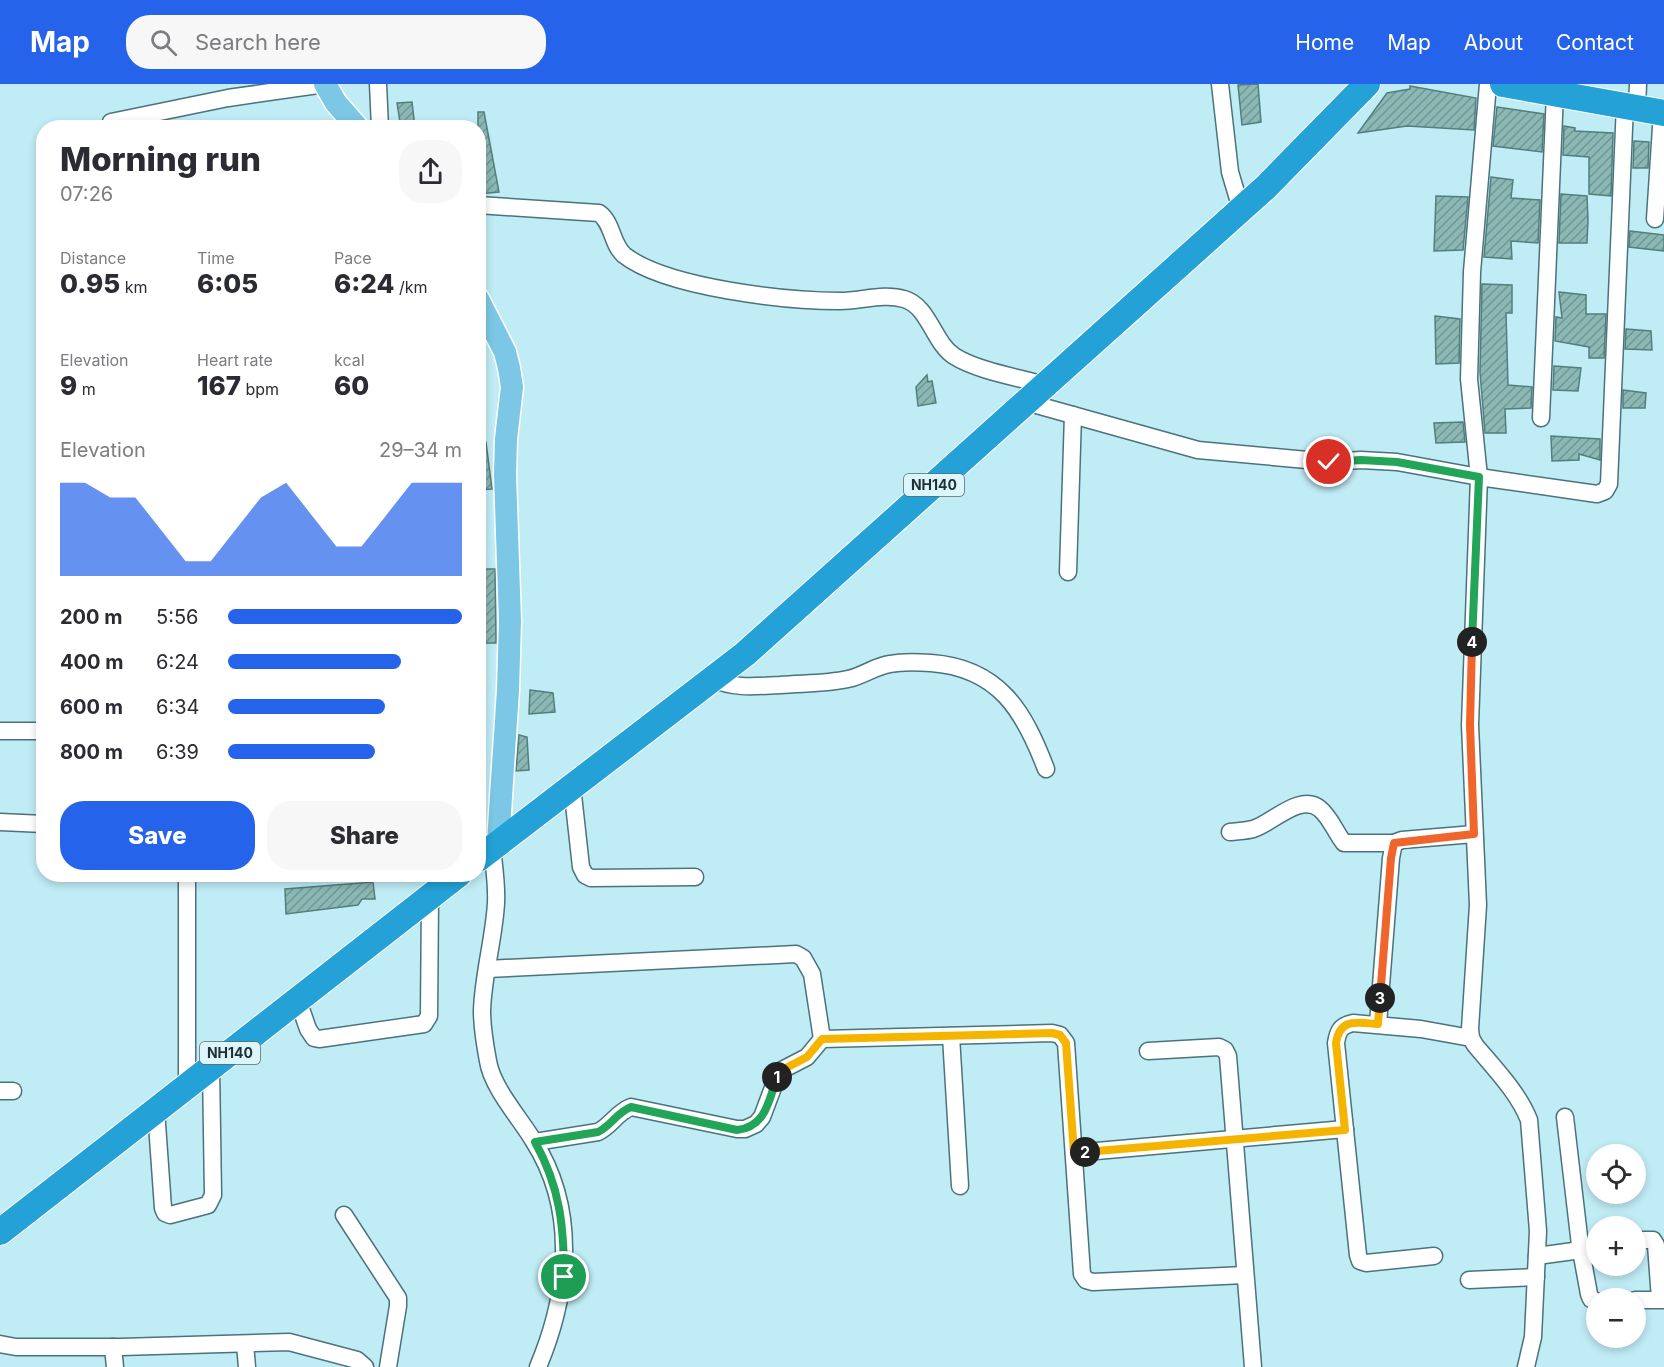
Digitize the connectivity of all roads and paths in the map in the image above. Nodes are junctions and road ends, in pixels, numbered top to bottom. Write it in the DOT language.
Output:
graph roads {
  1 [pos="325,84"];
  2 [pos="378,84"];
  3 [pos="1220,84"];
  4 [pos="1367,84"];
  5 [pos="1488,84"];
  6 [pos="1503,84"];
  7 [pos="227,91"];
  8 [pos="1555,93"];
  9 [pos="1633,99"];
  10 [pos="1663,112"];
  11 [pos="118,120"];
  12 [pos="351,120"];
  13 [pos="380,120"];
  14 [pos="486,205"];
  15 [pos="1240,210"];
  16 [pos="1655,219"];
  17 [pos="486,315"];
  18 [pos="1036,393"];
  19 [pos="1073,415"];
  20 [pos="1541,418"];
  21 [pos="1479,477"];
  22 [pos="1068,572"];
  23 [pos="713,679"];
  24 [pos="0,731"];
  25 [pos="36,731"];
  26 [pos="1046,769"];
  27 [pos="572,786"];
  28 [pos="0,822"];
  29 [pos="36,824"];
  30 [pos="1230,832"];
  31 [pos="1474,834"];
  32 [pos="1394,843"];
  33 [pos="486,851"];
  34 [pos="695,878"];
  35 [pos="187,882"];
  36 [pos="449,882"];
  37 [pos="430,897"];
  38 [pos="488,969"];
  39 [pos="298,1000"];
  40 [pos="1378,1024"];
  41 [pos="951,1035"];
  42 [pos="1471,1038"];
  43 [pos="822,1039"];
  44 [pos="1148,1051"];
  45 [pos="211,1067"];
  46 [pos="188,1086"];
  47 [pos="156,1110"];
  48 [pos="1565,1117"];
  49 [pos="1345,1130"];
  50 [pos="1235,1138"];
  51 [pos="535,1142"];
  52 [pos="1074,1153"];
  53 [pos="960,1186"];
  54 [pos="344,1215"];
  55 [pos="0,1232"];
  56 [pos="1646,1240"];
  57 [pos="1586,1246"];
  58 [pos="1434,1256"];
  59 [pos="1537,1256"];
  60 [pos="1245,1275"];
  61 [pos="1536,1277"];
  62 [pos="1469,1280"];
  63 [pos="1646,1300"];
  64 [pos="1662,1300"];
  65 [pos="0,1344"];
  66 [pos="245,1344"];
  67 [pos="113,1347"];
  68 [pos="335,1361"];
  69 [pos="115,1367"];
  70 [pos="247,1367"];
  71 [pos="365,1367"];
  72 [pos="388,1367"];
  73 [pos="538,1367"];
  74 [pos="1253,1367"];
  75 [pos="1526,1367"];
  1 -- 7 [label="street"];
  1 -- 12 [label="main road"];
  2 -- 13 [label="street"];
  3 -- 15 [label="street"];
  4 -- 15 [label="highway, NH140"];
  5 -- 21 [label="street"];
  6 -- 8 [label="highway"];
  7 -- 11 [label="street"];
  8 -- 9 [label="highway"];
  8 -- 20 [label="street"];
  9 -- 10 [label="highway"];
  9 -- 21 [label="street"];
  10 -- 16 [label="street"];
  14 -- 18 [label="street"];
  15 -- 18 [label="highway, NH140"];
  17 -- 33 [label="main road"];
  18 -- 19 [label="street"];
  18 -- 23 [label="highway, NH140"];
  19 -- 21 [label="street"];
  19 -- 22 [label="street"];
  21 -- 31 [label="street"];
  23 -- 26 [label="street"];
  23 -- 27 [label="highway, NH140"];
  24 -- 25 [label="street"];
  27 -- 33 [label="highway, NH140"];
  27 -- 34 [label="street"];
  28 -- 29 [label="street"];
  30 -- 32 [label="street"];
  31 -- 32 [label="street"];
  31 -- 42 [label="street"];
  32 -- 40 [label="street"];
  33 -- 38 [label="street"];
  35 -- 46 [label="street"];
  36 -- 37 [label="highway, NH140"];
  37 -- 39 [label="highway, NH140"];
  37 -- 39 [label="street"];
  38 -- 43 [label="street"];
  38 -- 51 [label="street"];
  39 -- 45 [label="highway, NH140"];
  40 -- 42 [label="street"];
  40 -- 49 [label="street"];
  41 -- 43 [label="street"];
  41 -- 52 [label="street"];
  41 -- 53 [label="street"];
  42 -- 59 [label="street"];
  43 -- 51 [label="street"];
  44 -- 50 [label="street"];
  45 -- 46 [label="highway, NH140"];
  45 -- 47 [label="street"];
  46 -- 47 [label="highway, NH140"];
  47 -- 55 [label="highway, NH140"];
  48 -- 57 [label="street"];
  49 -- 50 [label="street"];
  49 -- 58 [label="street"];
  50 -- 52 [label="street"];
  50 -- 60 [label="street"];
  51 -- 73 [label="street"];
  52 -- 60 [label="street"];
  54 -- 72 [label="street"];
  56 -- 64 [label="street"];
  57 -- 59 [label="street"];
  59 -- 61 [label="street"];
  60 -- 74 [label="street"];
  61 -- 62 [label="street"];
  61 -- 75 [label="street"];
  63 -- 64 [label="street"];
  65 -- 67 [label="street"];
  66 -- 67 [label="street"];
  66 -- 68 [label="street"];
  66 -- 70 [label="street"];
  67 -- 69 [label="street"];
  68 -- 71 [label="street"];
}
